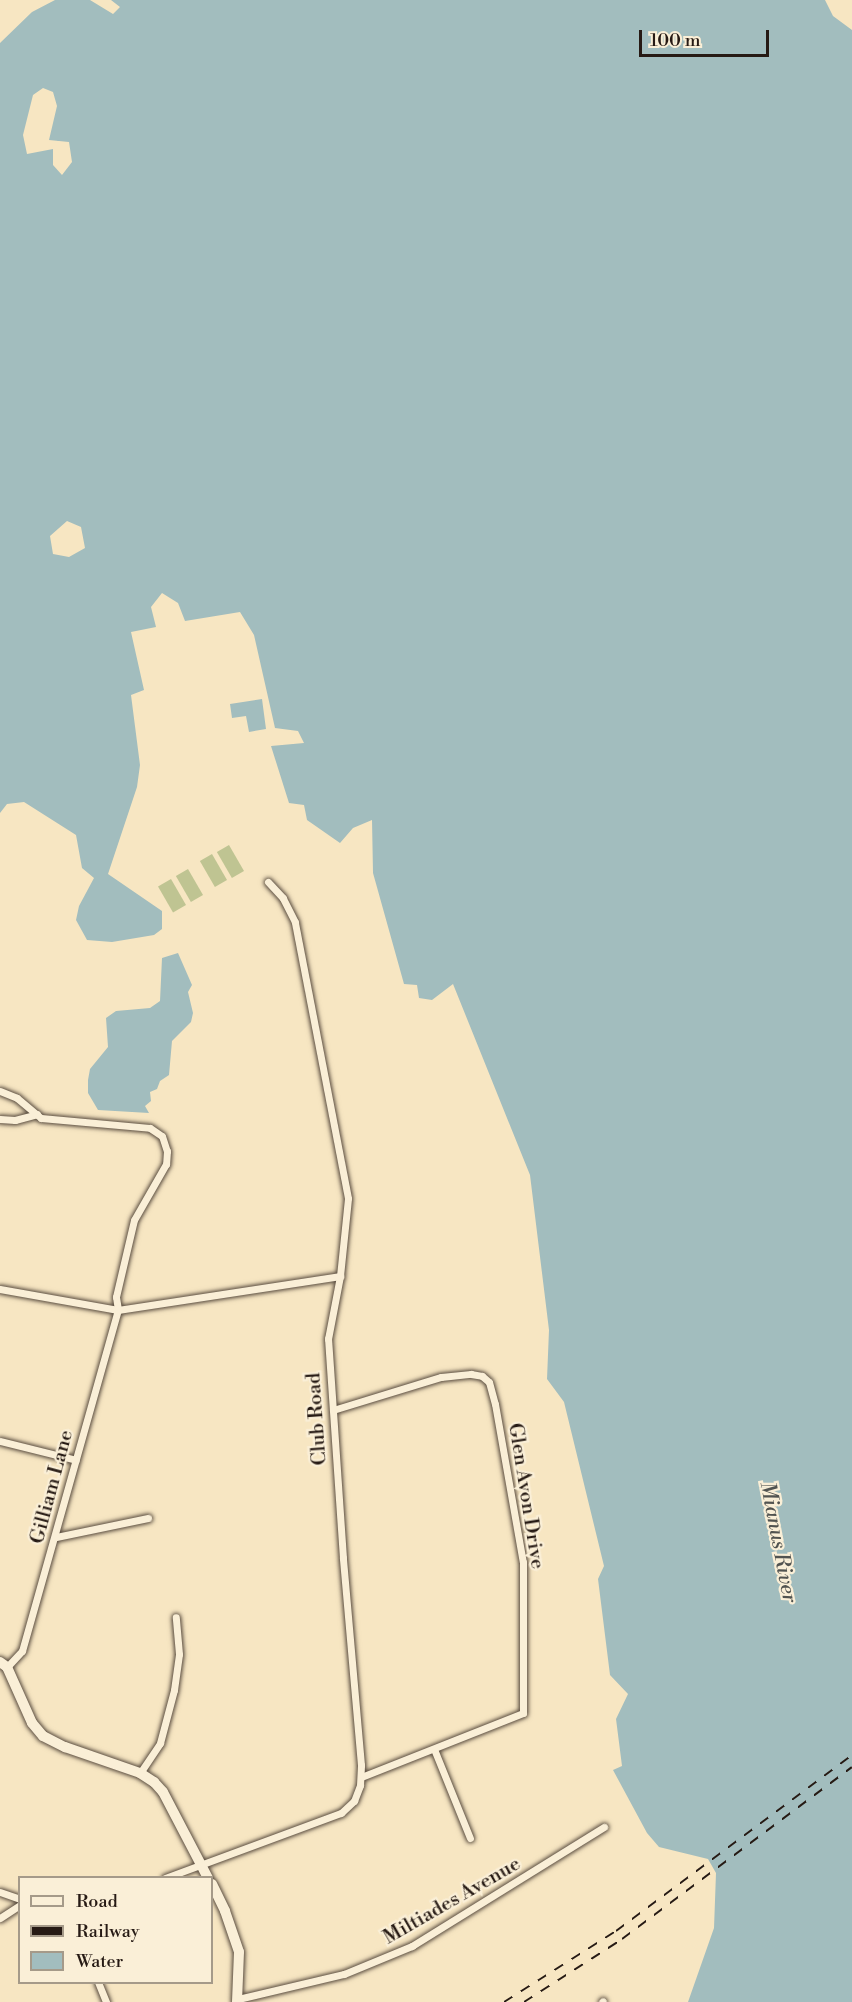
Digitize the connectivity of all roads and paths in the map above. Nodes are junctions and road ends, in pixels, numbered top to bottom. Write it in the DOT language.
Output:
graph roads {
  1 [pos="268,882"];
  2 [pos="0,1092"];
  3 [pos="37,1114"];
  4 [pos="0,1119"];
  5 [pos="340,1276"];
  6 [pos="0,1289"];
  7 [pos="118,1310"];
  8 [pos="333,1410"];
  9 [pos="0,1441"];
  10 [pos="76,1460"];
  11 [pos="148,1518"];
  12 [pos="56,1537"];
  13 [pos="176,1617"];
  14 [pos="4,1665"];
  15 [pos="434,1749"];
  16 [pos="140,1773"];
  17 [pos="361,1777"];
  18 [pos="604,1827"];
  19 [pos="470,1838"];
  20 [pos="201,1864"];
  21 [pos="170,1876"];
  22 [pos="207,1876"];
  23 [pos="213,1886"];
  24 [pos="0,1892"];
  25 [pos="18,1898"];
  26 [pos="18,1906"];
  27 [pos="0,1918"];
  28 [pos="98,1984"];
  29 [pos="238,2000"];
  30 [pos="106,2002"];
  1 -- 5 [label="street, Club Road"];
  2 -- 3 [label="street"];
  3 -- 4 [label="street"];
  3 -- 7 [label="street, Gilliam Lane"];
  5 -- 7 [label="street"];
  5 -- 8 [label="street, Club Road"];
  6 -- 7 [label="street"];
  7 -- 10 [label="street, Gilliam Lane"];
  8 -- 15 [label="street, Glen Avon Drive"];
  8 -- 17 [label="street, Club Road"];
  9 -- 10 [label="street"];
  10 -- 12 [label="street, Gilliam Lane"];
  11 -- 12 [label="street"];
  12 -- 14 [label="street, Gilliam Lane"];
  13 -- 16 [label="street"];
  14 -- 16 [label="street"];
  15 -- 17 [label="street, Glen Avon Drive"];
  15 -- 19 [label="street"];
  16 -- 20 [label="street"];
  17 -- 20 [label="street, Club Road"];
  18 -- 29 [label="street, Miltiades Avenue"];
  20 -- 21 [label="street, Club Road"];
  20 -- 22 [label="street"];
  23 -- 29 [label="street"];
  24 -- 25 [label="street"];
  26 -- 27 [label="street"];
  28 -- 30 [label="street"];
}
